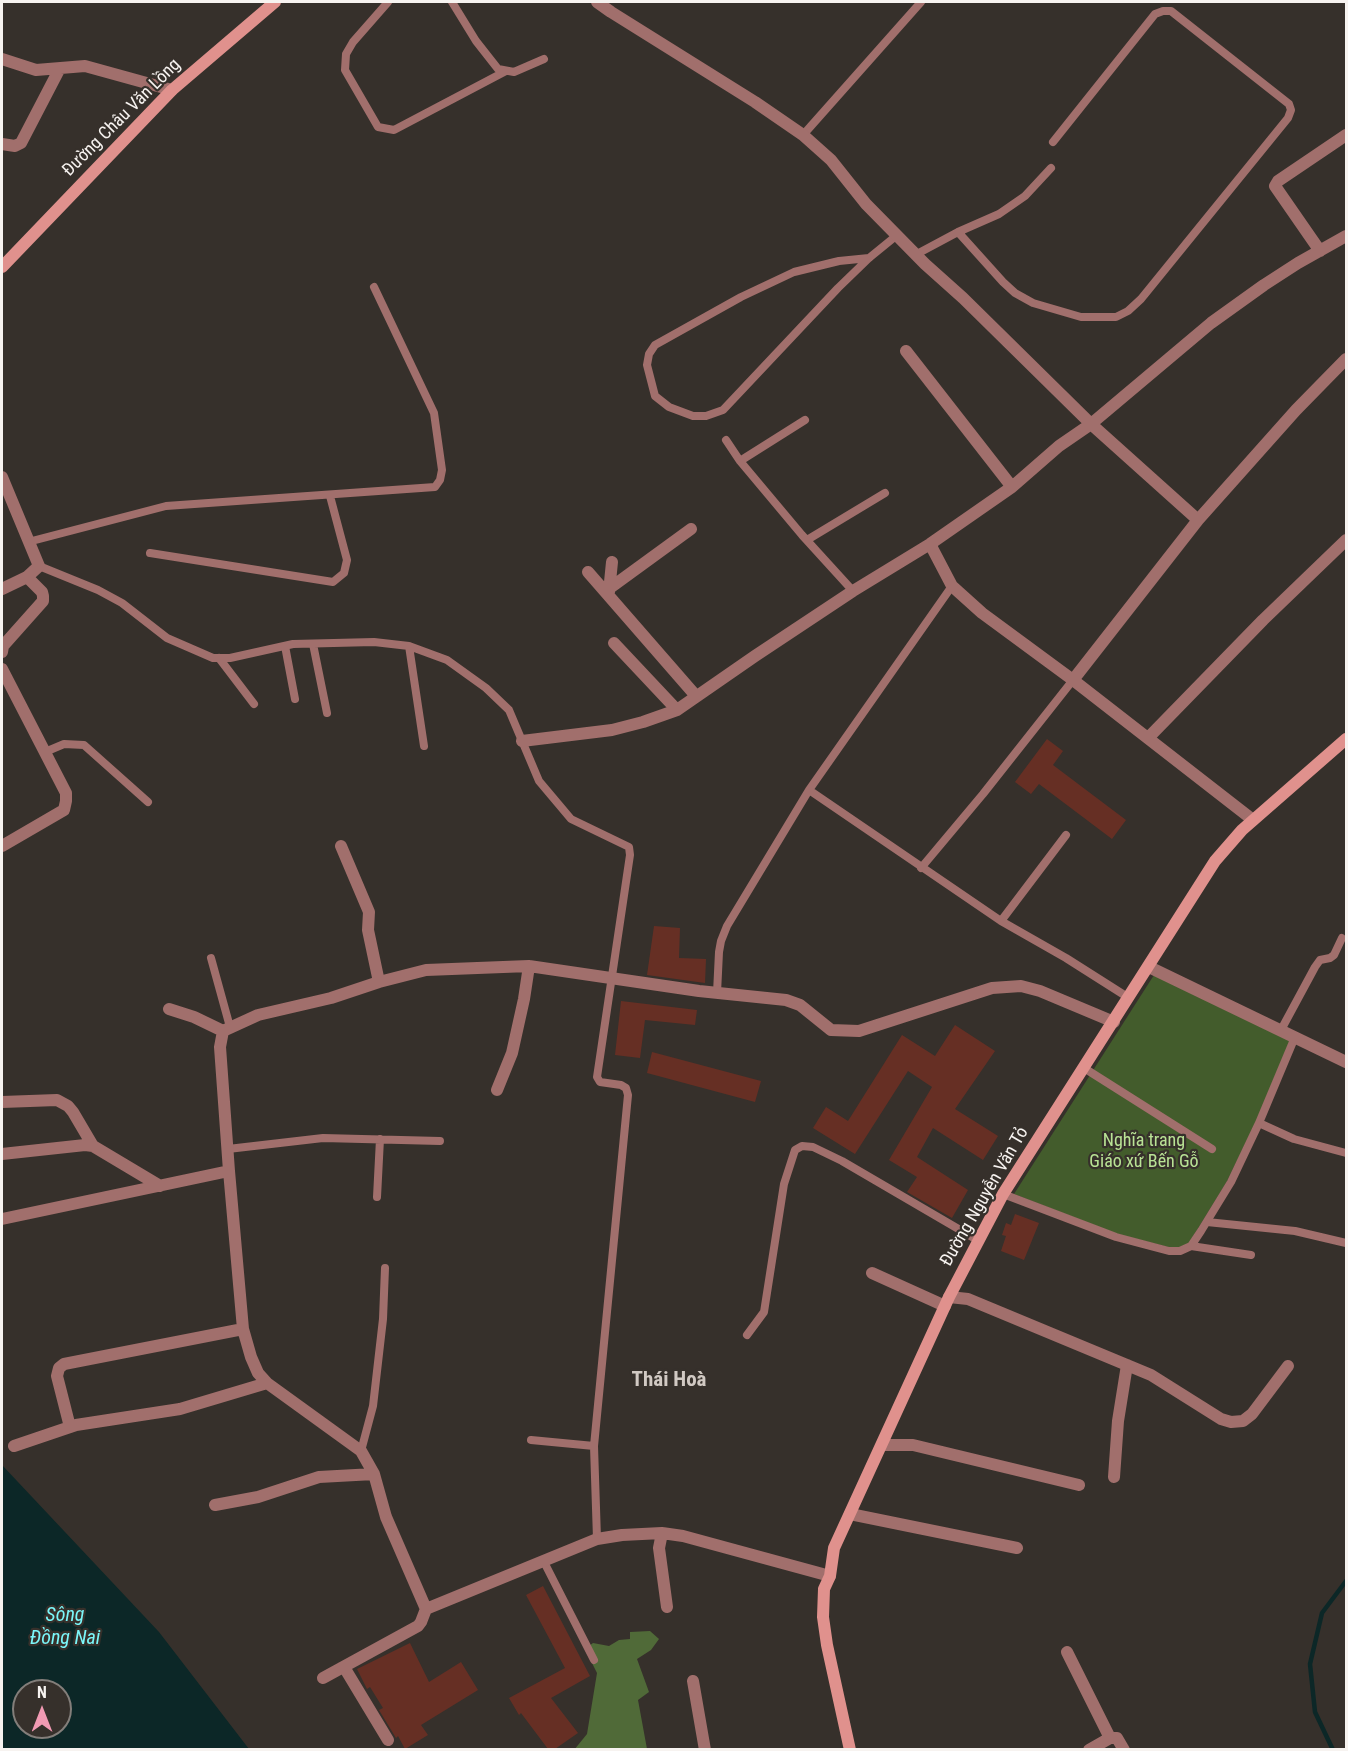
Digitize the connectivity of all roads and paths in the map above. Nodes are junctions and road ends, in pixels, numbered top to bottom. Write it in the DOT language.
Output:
graph roads {
  1 [pos="275,2"];
  2 [pos="388,2"];
  3 [pos="452,2"];
  4 [pos="597,2"];
  5 [pos="921,2"];
  6 [pos="2,59"];
  7 [pos="544,59"];
  8 [pos="60,68"];
  9 [pos="506,71"];
  10 [pos="172,90"];
  11 [pos="803,135"];
  12 [pos="1346,135"];
  13 [pos="1053,142"];
  14 [pos="2,144"];
  15 [pos="1051,168"];
  16 [pos="958,232"];
  17 [pos="896,236"];
  18 [pos="1347,236"];
  19 [pos="1320,251"];
  20 [pos="915,255"];
  21 [pos="869,258"];
  22 [pos="2,267"];
  23 [pos="374,287"];
  24 [pos="906,351"];
  25 [pos="1347,359"];
  26 [pos="806,420"];
  27 [pos="1091,424"];
  28 [pos="726,440"];
  29 [pos="740,461"];
  30 [pos="2,477"];
  31 [pos="1012,487"];
  32 [pos="885,493"];
  33 [pos="330,496"];
  34 [pos="1198,520"];
  35 [pos="691,529"];
  36 [pos="807,540"];
  37 [pos="1347,540"];
  38 [pos="28,542"];
  39 [pos="930,544"];
  40 [pos="150,553"];
  41 [pos="612,562"];
  42 [pos="39,566"];
  43 [pos="588,572"];
  44 [pos="27,577"];
  45 [pos="952,586"];
  46 [pos="2,589"];
  47 [pos="853,591"];
  48 [pos="609,592"];
  49 [pos="614,643"];
  50 [pos="313,644"];
  51 [pos="285,646"];
  52 [pos="409,646"];
  53 [pos="2,652"];
  54 [pos="219,658"];
  55 [pos="2,669"];
  56 [pos="1072,680"];
  57 [pos="696,696"];
  58 [pos="295,699"];
  59 [pos="254,704"];
  60 [pos="677,710"];
  61 [pos="327,713"];
  62 [pos="1148,738"];
  63 [pos="1347,739"];
  64 [pos="522,741"];
  65 [pos="424,746"];
  66 [pos="45,752"];
  67 [pos="809,790"];
  68 [pos="148,802"];
  69 [pos="1253,820"];
  70 [pos="1066,835"];
  71 [pos="2,846"];
  72 [pos="341,846"];
  73 [pos="921,868"];
  74 [pos="1001,921"];
  75 [pos="1342,938"];
  76 [pos="210,958"];
  77 [pos="529,966"];
  78 [pos="1149,967"];
  79 [pos="611,978"];
  80 [pos="379,982"];
  81 [pos="717,993"];
  82 [pos="1129,998"];
  83 [pos="169,1009"];
  84 [pos="1114,1022"];
  85 [pos="226,1028"];
  86 [pos="1281,1030"];
  87 [pos="1295,1037"];
  88 [pos="1347,1062"];
  89 [pos="1084,1068"];
  90 [pos="497,1090"];
  91 [pos="2,1102"];
  92 [pos="1259,1123"];
  93 [pos="380,1139"];
  94 [pos="440,1141"];
  95 [pos="93,1146"];
  96 [pos="228,1149"];
  97 [pos="1212,1149"];
  98 [pos="1347,1153"];
  99 [pos="2,1154"];
  100 [pos="229,1171"];
  101 [pos="160,1186"];
  102 [pos="1003,1194"];
  103 [pos="377,1197"];
  104 [pos="2,1219"];
  105 [pos="1207,1222"];
  106 [pos="979,1241"];
  107 [pos="1347,1243"];
  108 [pos="1191,1246"];
  109 [pos="1251,1256"];
  110 [pos="386,1268"];
  111 [pos="872,1274"];
  112 [pos="946,1301"];
  113 [pos="243,1329"];
  114 [pos="747,1335"];
  115 [pos="1127,1365"];
  116 [pos="1288,1366"];
  117 [pos="267,1383"];
  118 [pos="70,1427"];
  119 [pos="531,1440"];
  120 [pos="882,1445"];
  121 [pos="14,1446"];
  122 [pos="594,1446"];
  123 [pos="361,1451"];
  124 [pos="374,1474"];
  125 [pos="1114,1477"];
  126 [pos="1079,1485"];
  127 [pos="215,1505"];
  128 [pos="850,1514"];
  129 [pos="662,1533"];
  130 [pos="597,1539"];
  131 [pos="1017,1548"];
  132 [pos="543,1560"];
  133 [pos="830,1576"];
  134 [pos="667,1607"];
  135 [pos="426,1609"];
  136 [pos="1066,1652"];
  137 [pos="594,1660"];
  138 [pos="344,1667"];
  139 [pos="322,1678"];
  140 [pos="693,1681"];
  141 [pos="1110,1738"];
  142 [pos="388,1740"];
  143 [pos="705,1749"];
  144 [pos="850,1749"];
  145 [pos="1089,1749"];
  146 [pos="1124,1749"];
  1 -- 10 [label="street, Đường Châu Văn Lồng"];
  2 -- 9 [label="lane"];
  3 -- 9 [label="lane"];
  4 -- 11 [label="street"];
  5 -- 11 [label="lane"];
  6 -- 8 [label="street"];
  7 -- 9 [label="lane"];
  8 -- 10 [label="street"];
  8 -- 14 [label="street"];
  10 -- 22 [label="street, Đường Châu Văn Lồng"];
  11 -- 17 [label="street"];
  12 -- 19 [label="street"];
  13 -- 16 [label="lane"];
  15 -- 16 [label="lane"];
  16 -- 20 [label="lane"];
  17 -- 20 [label="street"];
  17 -- 21 [label="lane"];
  18 -- 19 [label="street"];
  19 -- 27 [label="street"];
  20 -- 27 [label="street"];
  21 -- 21 [label="lane"];
  23 -- 33 [label="lane"];
  24 -- 31 [label="street"];
  25 -- 34 [label="street"];
  26 -- 29 [label="lane"];
  27 -- 31 [label="street"];
  27 -- 34 [label="street"];
  28 -- 29 [label="lane"];
  29 -- 36 [label="lane"];
  30 -- 38 [label="street"];
  31 -- 39 [label="street"];
  32 -- 36 [label="lane"];
  33 -- 38 [label="lane"];
  33 -- 40 [label="lane"];
  34 -- 56 [label="street"];
  35 -- 48 [label="street"];
  36 -- 47 [label="lane"];
  37 -- 62 [label="street"];
  38 -- 42 [label="street"];
  39 -- 45 [label="street"];
  39 -- 47 [label="street"];
  41 -- 48 [label="street"];
  42 -- 44 [label="street"];
  42 -- 54 [label="lane"];
  43 -- 48 [label="street"];
  44 -- 46 [label="street"];
  44 -- 53 [label="street"];
  45 -- 56 [label="street"];
  45 -- 67 [label="lane"];
  47 -- 57 [label="street"];
  48 -- 57 [label="street"];
  49 -- 60 [label="street"];
  50 -- 51 [label="lane"];
  50 -- 52 [label="lane"];
  50 -- 61 [label="lane"];
  51 -- 54 [label="lane"];
  51 -- 58 [label="lane"];
  52 -- 64 [label="lane"];
  52 -- 65 [label="lane"];
  54 -- 59 [label="lane"];
  55 -- 66 [label="street"];
  56 -- 62 [label="street"];
  56 -- 73 [label="lane"];
  57 -- 60 [label="street"];
  60 -- 64 [label="street"];
  62 -- 69 [label="street"];
  63 -- 69 [label="street, Đường Nguyễn Văn Tỏ"];
  64 -- 79 [label="lane"];
  66 -- 68 [label="lane"];
  66 -- 71 [label="street"];
  67 -- 73 [label="lane"];
  67 -- 81 [label="lane"];
  69 -- 78 [label="street, Đường Nguyễn Văn Tỏ"];
  70 -- 74 [label="lane"];
  72 -- 80 [label="street"];
  73 -- 74 [label="lane"];
  74 -- 82 [label="lane"];
  75 -- 86 [label="lane"];
  76 -- 85 [label="lane"];
  77 -- 79 [label="street"];
  77 -- 80 [label="street"];
  77 -- 90 [label="street"];
  78 -- 82 [label="street, Đường Nguyễn Văn Tỏ"];
  78 -- 86 [label="street"];
  79 -- 81 [label="street"];
  79 -- 122 [label="lane"];
  80 -- 85 [label="street"];
  81 -- 84 [label="street"];
  82 -- 84 [label="street, Đường Nguyễn Văn Tỏ"];
  83 -- 85 [label="street"];
  84 -- 89 [label="street, Đường Nguyễn Văn Tỏ"];
  85 -- 96 [label="street"];
  86 -- 87 [label="street"];
  87 -- 88 [label="street"];
  87 -- 92 [label="lane"];
  89 -- 97 [label="lane"];
  89 -- 102 [label="street, Đường Nguyễn Văn Tỏ"];
  91 -- 95 [label="street"];
  92 -- 98 [label="lane"];
  92 -- 105 [label="lane"];
  93 -- 94 [label="lane"];
  93 -- 96 [label="lane"];
  93 -- 103 [label="lane"];
  95 -- 99 [label="street"];
  95 -- 101 [label="street"];
  96 -- 100 [label="street"];
  100 -- 101 [label="street"];
  100 -- 113 [label="street"];
  101 -- 104 [label="street"];
  102 -- 106 [label="street, Đường Nguyễn Văn Tỏ"];
  102 -- 108 [label="lane"];
  105 -- 107 [label="lane"];
  105 -- 108 [label="lane"];
  106 -- 112 [label="street, Đường Nguyễn Văn Tỏ"];
  106 -- 114 [label="lane"];
  108 -- 109 [label="lane"];
  110 -- 123 [label="lane"];
  111 -- 112 [label="street"];
  112 -- 115 [label="street"];
  112 -- 120 [label="street, Đường Nguyễn Văn Tỏ"];
  113 -- 117 [label="street"];
  113 -- 118 [label="street"];
  115 -- 116 [label="street"];
  115 -- 125 [label="street"];
  117 -- 118 [label="street"];
  117 -- 123 [label="street"];
  118 -- 121 [label="street"];
  119 -- 122 [label="lane"];
  120 -- 126 [label="street"];
  120 -- 128 [label="street, Đường Nguyễn Văn Tỏ"];
  122 -- 130 [label="lane"];
  123 -- 124 [label="street"];
  124 -- 127 [label="street"];
  124 -- 135 [label="street"];
  128 -- 131 [label="street"];
  128 -- 133 [label="street, Đường Nguyễn Văn Tỏ"];
  129 -- 130 [label="street"];
  129 -- 133 [label="street"];
  129 -- 134 [label="street"];
  130 -- 132 [label="street"];
  132 -- 135 [label="street"];
  132 -- 137 [label="lane"];
  133 -- 144 [label="street, Đường Nguyễn Văn Tỏ"];
  135 -- 138 [label="street"];
  136 -- 141 [label="street"];
  138 -- 139 [label="street"];
  138 -- 142 [label="street"];
  140 -- 143 [label="street"];
  141 -- 145 [label="street"];
  141 -- 146 [label="street"];
}
